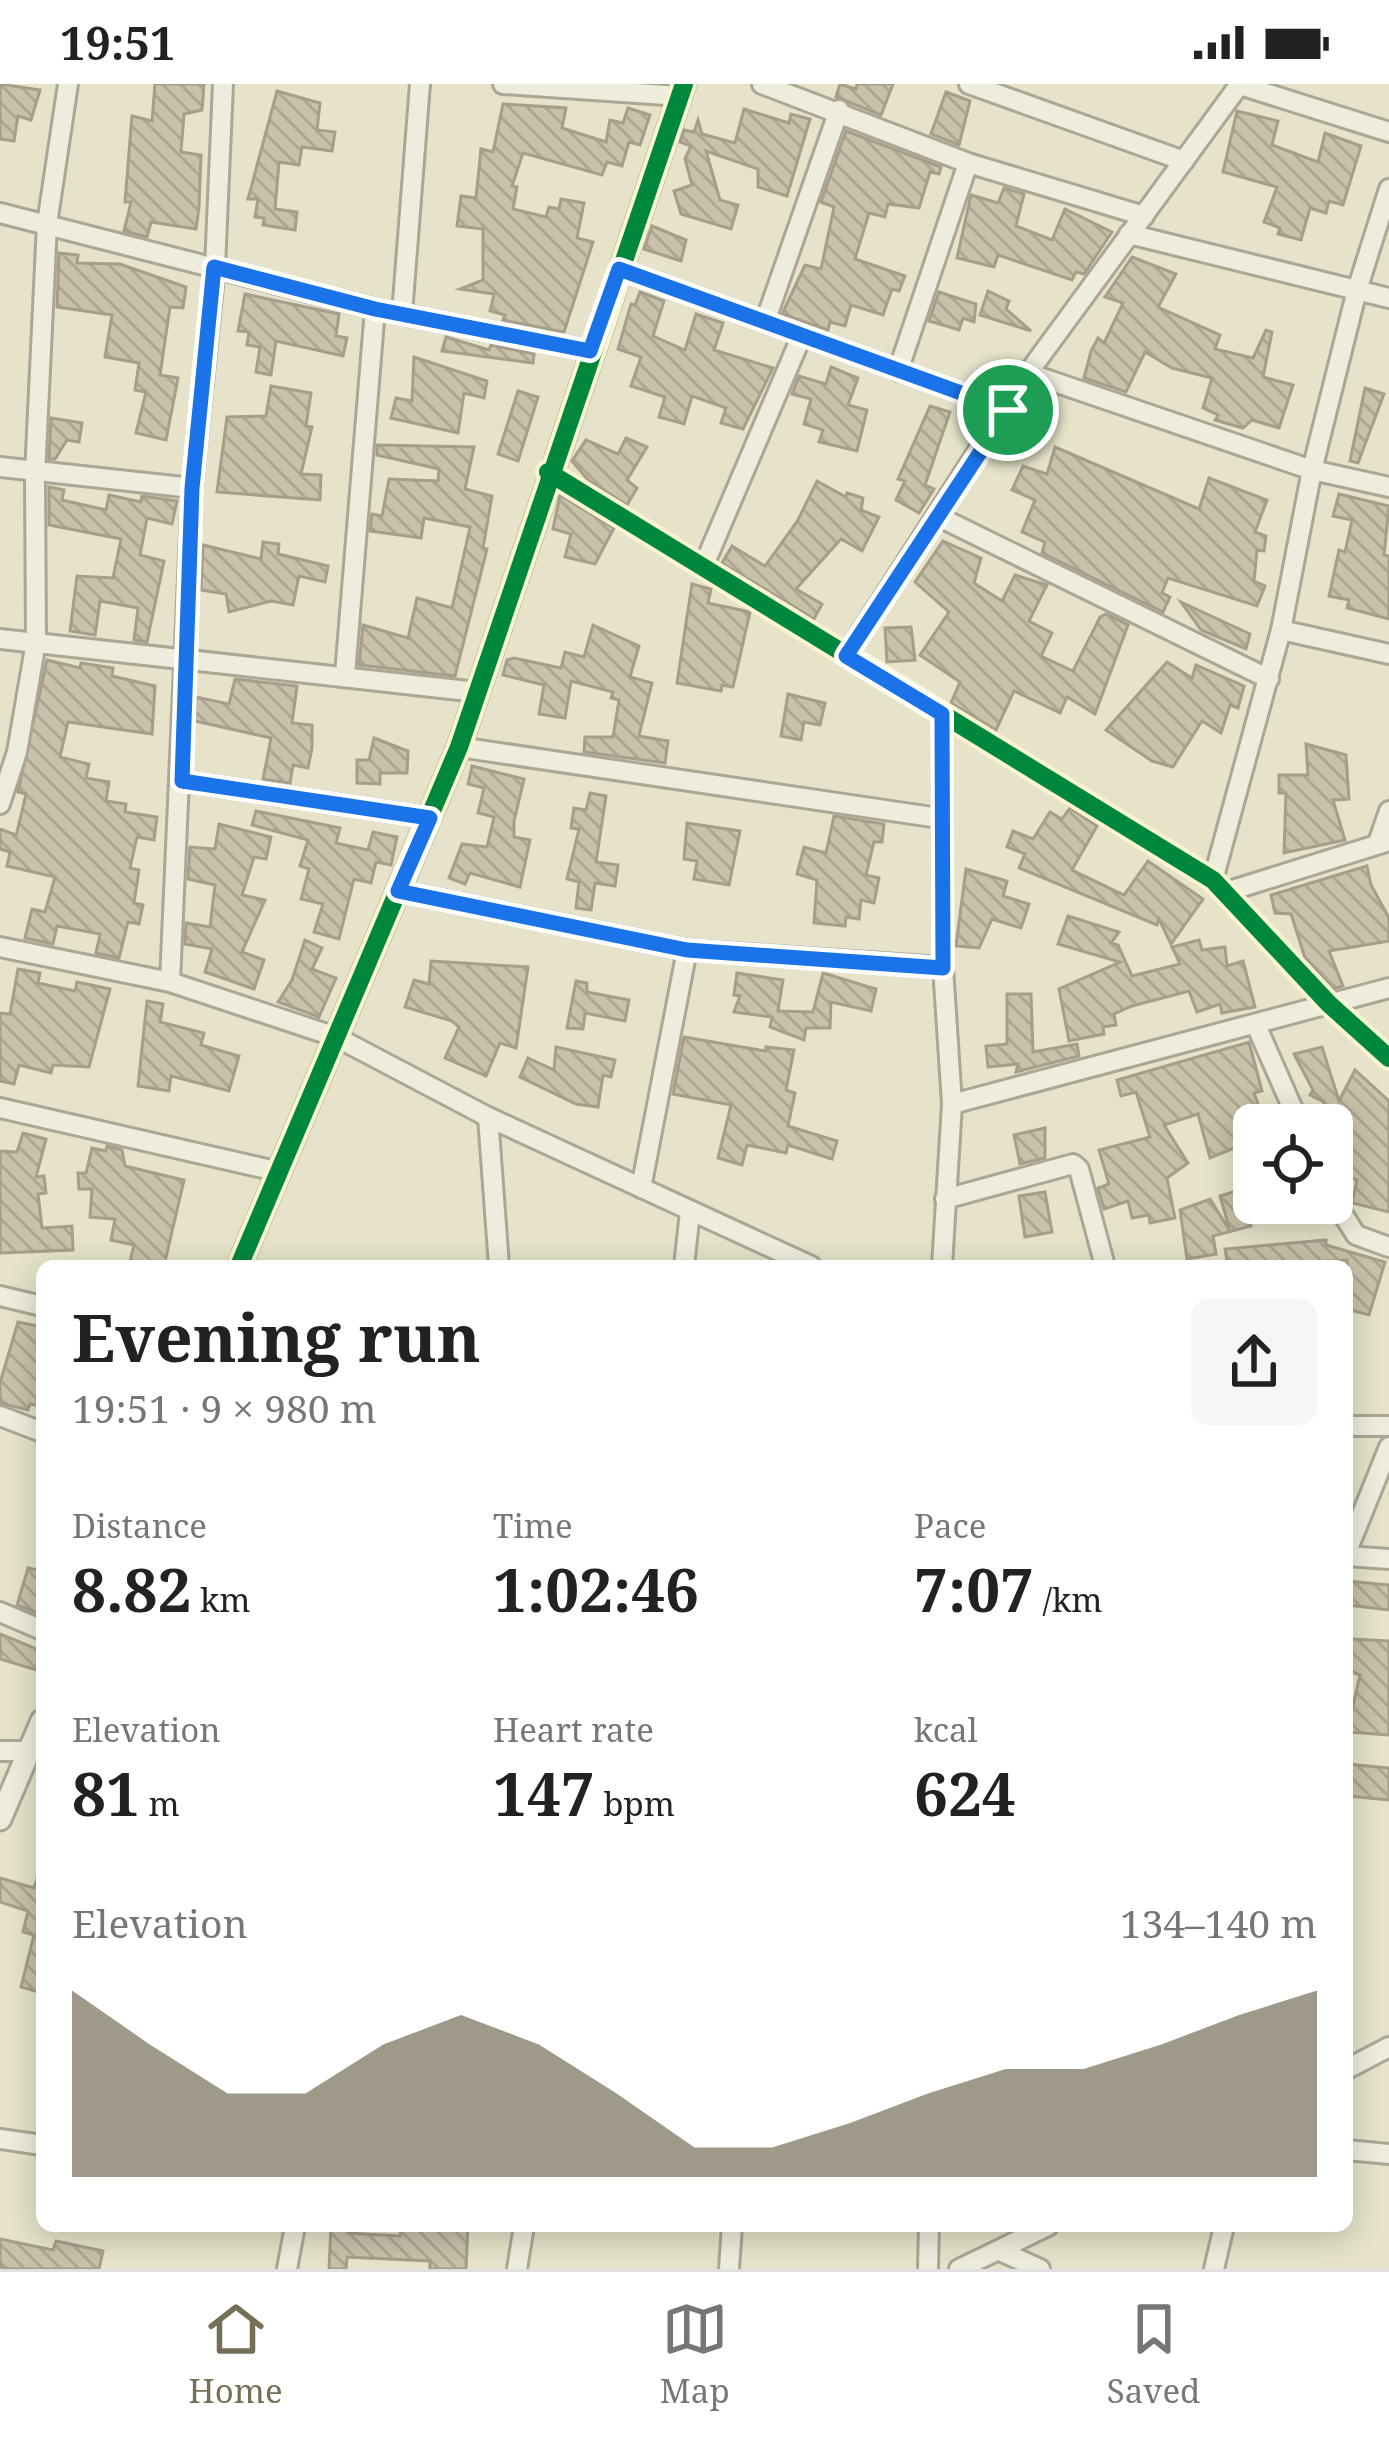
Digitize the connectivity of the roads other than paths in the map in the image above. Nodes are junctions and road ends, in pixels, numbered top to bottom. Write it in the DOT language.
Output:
graph roads {
  1 [pos="68,84"];
  2 [pos="223,84"];
  3 [pos="420,84"];
  4 [pos="503,84"];
  5 [pos="762,84"];
  6 [pos="970,84"];
  7 [pos="1240,84"];
  8 [pos="682,90"];
  9 [pos="839,110"];
  10 [pos="1389,131"];
  11 [pos="1184,161"];
  12 [pos="968,163"];
  13 [pos="1389,190"];
  14 [pos="0,213"];
  15 [pos="1144,216"];
  16 [pos="47,224"];
  17 [pos="1130,235"];
  18 [pos="214,267"];
  19 [pos="619,269"];
  20 [pos="1357,290"];
  21 [pos="1389,298"];
  22 [pos="375,309"];
  23 [pos="402,314"];
  24 [pos="765,322"];
  25 [pos="802,334"];
  26 [pos="590,351"];
  27 [pos="898,371"];
  28 [pos="1028,373"];
  29 [pos="1008,410"];
  30 [pos="0,467"];
  31 [pos="1312,470"];
  32 [pos="548,472"];
  33 [pos="34,474"];
  34 [pos="1389,487"];
  35 [pos="192,488"];
  36 [pos="937,516"];
  37 [pos="704,565"];
  38 [pos="1281,630"];
  39 [pos="0,639"];
  40 [pos="36,642"];
  41 [pos="1389,654"];
  42 [pos="184,656"];
  43 [pos="846,656"];
  44 [pos="344,674"];
  45 [pos="1269,679"];
  46 [pos="477,692"];
  47 [pos="942,714"];
  48 [pos="459,746"];
  49 [pos="182,781"];
  50 [pos="0,804"];
  51 [pos="1389,811"];
  52 [pos="430,818"];
  53 [pos="939,818"];
  54 [pos="1383,842"];
  55 [pos="1219,886"];
  56 [pos="398,891"];
  57 [pos="0,946"];
  58 [pos="687,950"];
  59 [pos="943,968"];
  60 [pos="170,982"];
  61 [pos="1389,988"];
  62 [pos="1329,1004"];
  63 [pos="1256,1025"];
  64 [pos="336,1037"];
  65 [pos="1389,1058"];
  66 [pos="952,1104"];
  67 [pos="1291,1104"];
  68 [pos="0,1108"];
  69 [pos="488,1117"];
  70 [pos="280,1172"];
  71 [pos="641,1188"];
  72 [pos="945,1198"];
  73 [pos="690,1212"];
  74 [pos="1345,1224"];
  75 [pos="1389,1247"];
  76 [pos="242,1260"];
  77 [pos="499,1260"];
  78 [pos="685,1260"];
  79 [pos="798,1260"];
  80 [pos="942,1260"];
  81 [pos="1103,1260"];
  82 [pos="0,1296"];
  83 [pos="36,1305"];
  84 [pos="0,1416"];
  85 [pos="1353,1426"];
  86 [pos="1389,1426"];
  87 [pos="36,1430"];
  88 [pos="1389,1447"];
  89 [pos="1353,1539"];
  90 [pos="1353,1555"];
  91 [pos="1389,1558"];
  92 [pos="0,1612"];
  93 [pos="36,1627"];
  94 [pos="0,1751"];
  95 [pos="35,1751"];
  96 [pos="0,1819"];
  97 [pos="1389,2047"];
  98 [pos="1353,2066"];
  99 [pos="0,2139"];
  100 [pos="36,2144"];
  101 [pos="1353,2151"];
  102 [pos="1389,2154"];
  103 [pos="294,2232"];
  104 [pos="523,2232"];
  105 [pos="732,2232"];
  106 [pos="929,2232"];
  107 [pos="1036,2232"];
  108 [pos="1223,2232"];
  109 [pos="1000,2251"];
  110 [pos="287,2269"];
  111 [pos="517,2269"];
  112 [pos="729,2269"];
  113 [pos="928,2269"];
  114 [pos="958,2269"];
  115 [pos="1040,2269"];
  116 [pos="1214,2269"];
  1 -- 16 [label="street"];
  2 -- 18 [label="street"];
  3 -- 23 [label="street"];
  4 -- 8 [label="street"];
  5 -- 9 [label="street"];
  6 -- 11 [label="street"];
  7 -- 10 [label="street"];
  7 -- 11 [label="street"];
  8 -- 19 [label="street"];
  9 -- 12 [label="street"];
  9 -- 24 [label="street"];
  11 -- 15 [label="street"];
  12 -- 15 [label="street"];
  12 -- 27 [label="street"];
  13 -- 20 [label="street"];
  14 -- 16 [label="street"];
  15 -- 17 [label="street"];
  16 -- 18 [label="street"];
  16 -- 33 [label="street"];
  17 -- 20 [label="street"];
  17 -- 28 [label="street"];
  18 -- 22 [label="street"];
  18 -- 35 [label="street"];
  19 -- 24 [label="street"];
  19 -- 26 [label="street"];
  20 -- 21 [label="street"];
  20 -- 31 [label="street"];
  22 -- 23 [label="street"];
  22 -- 44 [label="street"];
  23 -- 26 [label="street"];
  24 -- 25 [label="street"];
  25 -- 27 [label="street"];
  25 -- 37 [label="street"];
  26 -- 32 [label="street"];
  27 -- 29 [label="street"];
  28 -- 29 [label="street"];
  28 -- 31 [label="street"];
  29 -- 36 [label="street"];
  30 -- 33 [label="street"];
  31 -- 34 [label="street"];
  31 -- 38 [label="street"];
  32 -- 37 [label="street"];
  32 -- 46 [label="street"];
  33 -- 35 [label="street"];
  33 -- 40 [label="street"];
  35 -- 42 [label="street"];
  36 -- 43 [label="street"];
  36 -- 45 [label="street"];
  37 -- 43 [label="street"];
  38 -- 41 [label="street"];
  38 -- 45 [label="street"];
  39 -- 40 [label="street"];
  40 -- 42 [label="street"];
  40 -- 50 [label="street"];
  42 -- 44 [label="street"];
  42 -- 49 [label="street"];
  43 -- 47 [label="street"];
  44 -- 46 [label="street"];
  45 -- 55 [label="street"];
  46 -- 48 [label="street"];
  47 -- 53 [label="street"];
  47 -- 55 [label="street"];
  48 -- 52 [label="street"];
  48 -- 53 [label="street"];
  49 -- 52 [label="street"];
  49 -- 60 [label="street"];
  51 -- 54 [label="street"];
  52 -- 56 [label="street"];
  53 -- 59 [label="street"];
  54 -- 55 [label="street"];
  55 -- 62 [label="street"];
  56 -- 58 [label="street"];
  56 -- 64 [label="street"];
  57 -- 60 [label="street"];
  58 -- 59 [label="street"];
  58 -- 71 [label="street"];
  59 -- 66 [label="street"];
  60 -- 64 [label="street"];
  61 -- 62 [label="street"];
  62 -- 63 [label="street"];
  62 -- 65 [label="street"];
  63 -- 66 [label="street"];
  63 -- 67 [label="street"];
  64 -- 69 [label="street"];
  64 -- 70 [label="street"];
  66 -- 72 [label="street"];
  68 -- 70 [label="street"];
  69 -- 71 [label="street"];
  69 -- 77 [label="street"];
  70 -- 76 [label="street"];
  71 -- 73 [label="street"];
  72 -- 80 [label="street"];
  72 -- 81 [label="street"];
  73 -- 78 [label="street"];
  73 -- 79 [label="street"];
  74 -- 75 [label="street"];
  82 -- 83 [label="street"];
  84 -- 87 [label="street"];
  85 -- 86 [label="street"];
  88 -- 89 [label="street"];
  90 -- 91 [label="street"];
  92 -- 93 [label="street"];
  94 -- 95 [label="street"];
  95 -- 96 [label="street"];
  97 -- 98 [label="street"];
  99 -- 100 [label="street"];
  101 -- 102 [label="street"];
  103 -- 110 [label="street"];
  104 -- 111 [label="street"];
  105 -- 112 [label="street"];
  106 -- 113 [label="street"];
  107 -- 109 [label="street"];
  108 -- 116 [label="street"];
  109 -- 114 [label="street"];
  109 -- 115 [label="street"];
}
